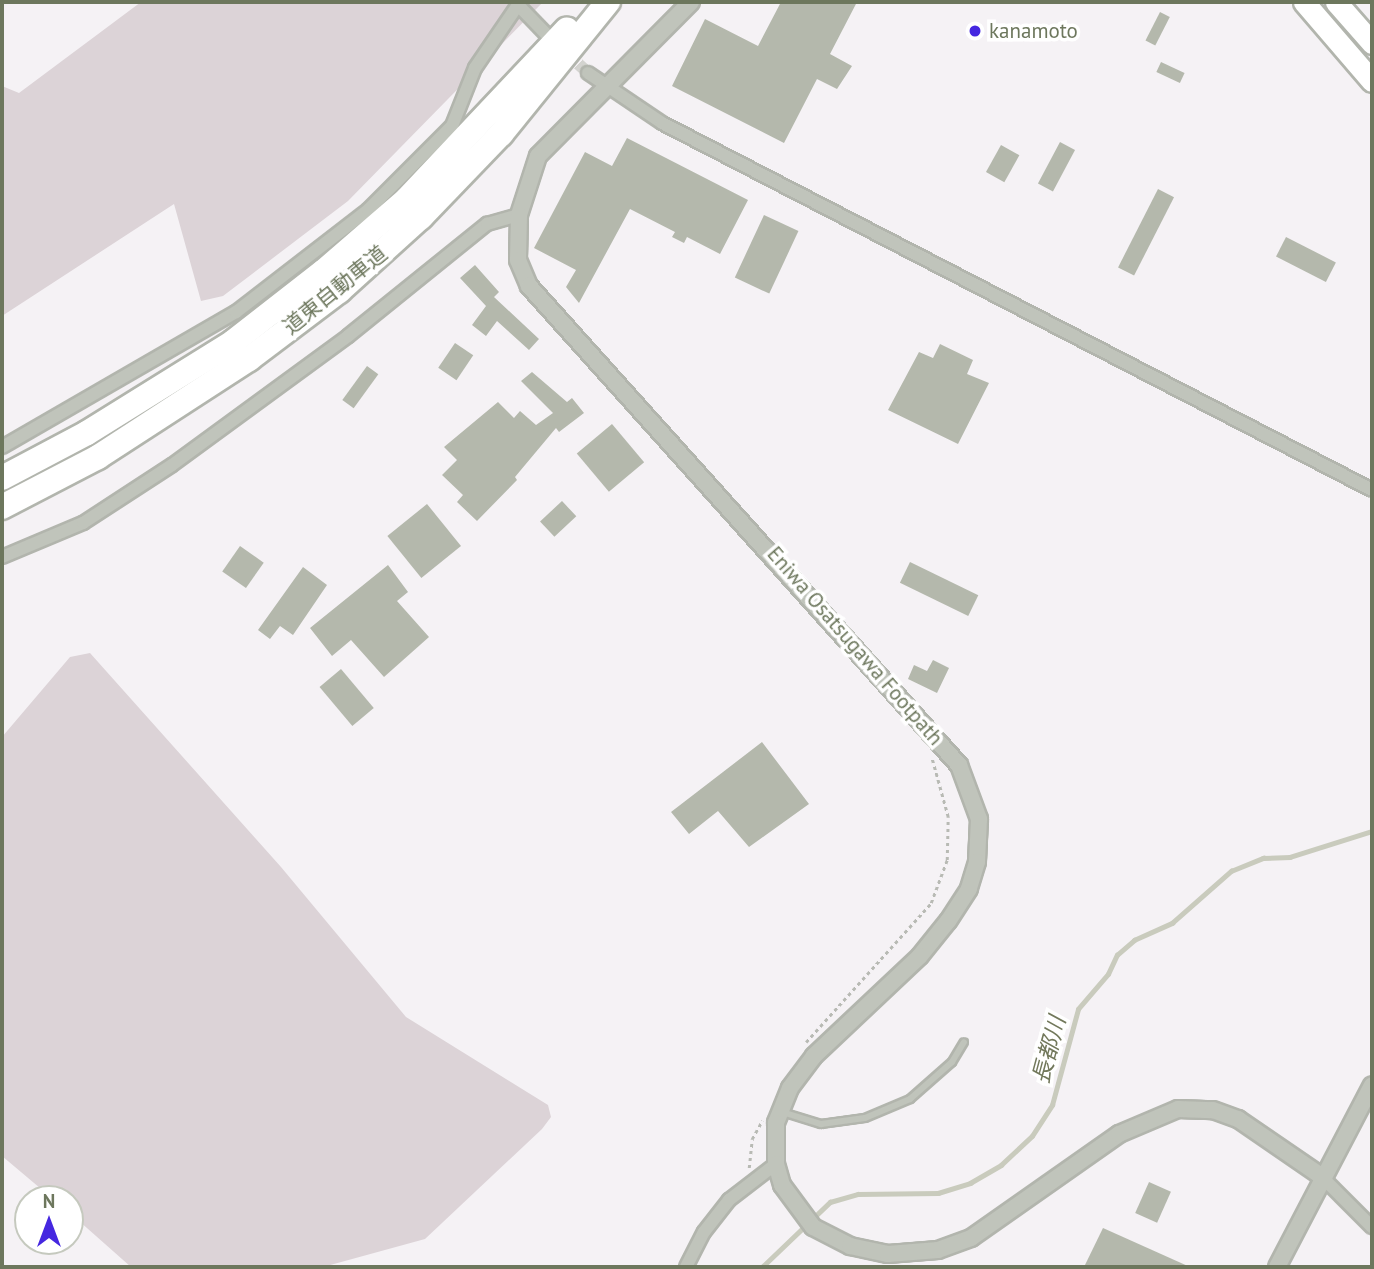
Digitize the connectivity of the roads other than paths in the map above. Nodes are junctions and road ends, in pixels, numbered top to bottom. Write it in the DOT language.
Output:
graph roads {
  1 [pos="590,2"];
  2 [pos="608,2"];
  3 [pos="691,2"];
  4 [pos="1304,2"];
  5 [pos="1336,2"];
  6 [pos="519,4"];
  7 [pos="547,35"];
  8 [pos="1372,43"];
  9 [pos="588,73"];
  10 [pos="1372,81"];
  11 [pos="604,87"];
  12 [pos="519,215"];
  13 [pos="2,447"];
  14 [pos="2,478"];
  15 [pos="1372,490"];
  16 [pos="2,507"];
  17 [pos="2,557"];
  18 [pos="964,1042"];
  19 [pos="1372,1085"];
  20 [pos="781,1111"];
  21 [pos="776,1164"];
  22 [pos="1321,1176"];
  23 [pos="1372,1227"];
  24 [pos="686,1267"];
  25 [pos="1277,1267"];
  1 -- 14 [label="highway, 道東自動車道"];
  2 -- 16 [label="highway, 道東自動車道"];
  3 -- 11 [label="street"];
  4 -- 10 [label="highway"];
  5 -- 8 [label="highway"];
  6 -- 7 [label="street"];
  6 -- 13 [label="street"];
  9 -- 11 [label="street"];
  11 -- 12 [label="street"];
  11 -- 15 [label="street"];
  12 -- 17 [label="street"];
  12 -- 20 [label="street"];
  18 -- 20 [label="lane"];
  19 -- 22 [label="street"];
  20 -- 21 [label="street"];
  21 -- 22 [label="street"];
  21 -- 24 [label="street"];
  22 -- 23 [label="street"];
  22 -- 25 [label="street"];
}
